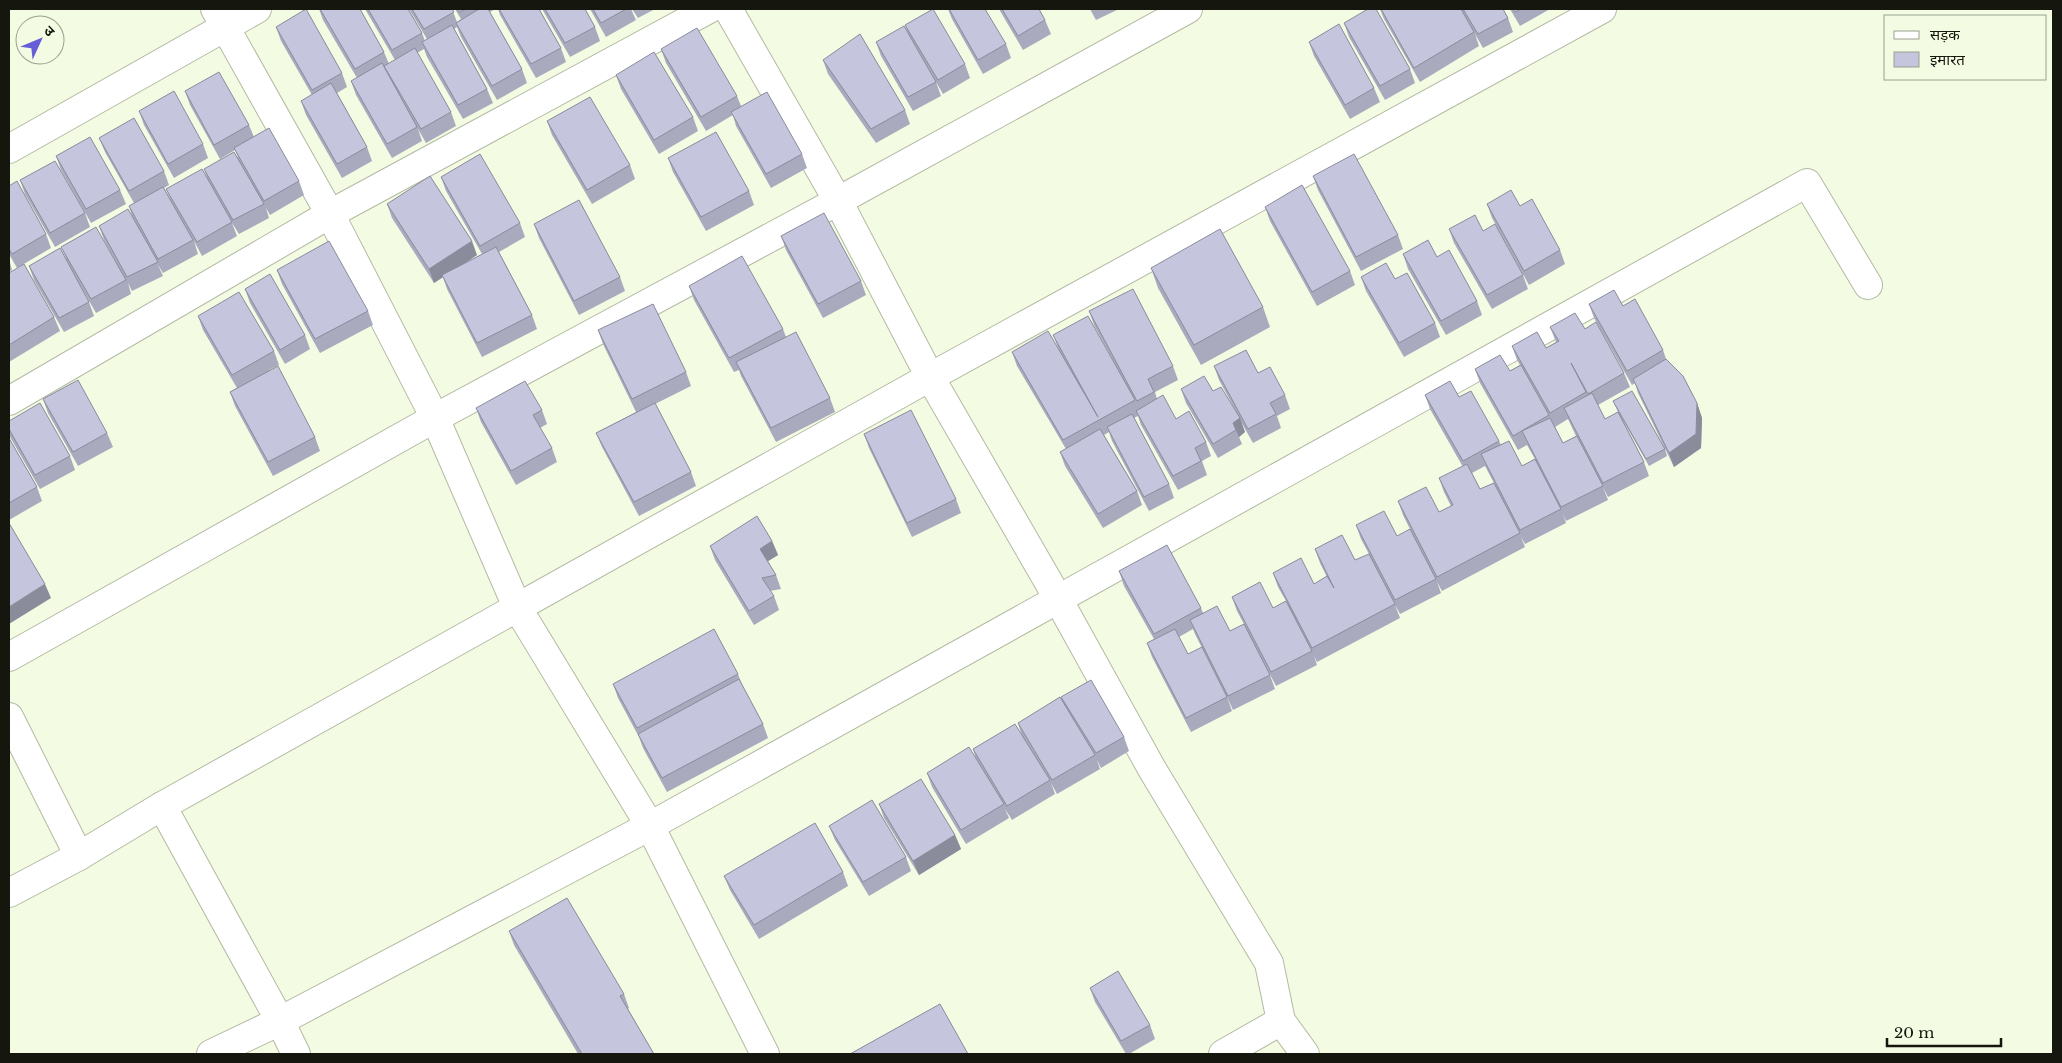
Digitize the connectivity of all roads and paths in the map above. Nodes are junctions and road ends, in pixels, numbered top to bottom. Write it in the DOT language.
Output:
graph roads {
  1 [pos="257,9"];
  2 [pos="709,9"];
  3 [pos="728,9"];
  4 [pos="1188,9"];
  5 [pos="1602,9"];
  6 [pos="220,17"];
  7 [pos="9,149"];
  8 [pos="838,201"];
  9 [pos="330,214"];
  10 [pos="1868,285"];
  11 [pos="930,377"];
  12 [pos="9,402"];
  13 [pos="435,418"];
  14 [pos="1058,599"];
  15 [pos="517,607"];
  16 [pos="9,657"];
  17 [pos="9,717"];
  18 [pos="162,806"];
  19 [pos="650,826"];
  20 [pos="79,856"];
  21 [pos="9,893"];
  22 [pos="280,1020"];
  23 [pos="1281,1021"];
  24 [pos="211,1054"];
  25 [pos="296,1054"];
  26 [pos="765,1054"];
  27 [pos="1223,1054"];
  28 [pos="1304,1054"];
  1 -- 6 [label="street"];
  2 -- 9 [label="street"];
  3 -- 8 [label="street"];
  4 -- 8 [label="street"];
  5 -- 11 [label="street"];
  6 -- 7 [label="street"];
  6 -- 9 [label="street"];
  8 -- 11 [label="street"];
  8 -- 13 [label="street"];
  9 -- 12 [label="street"];
  9 -- 13 [label="street"];
  10 -- 14 [label="street"];
  11 -- 14 [label="street"];
  11 -- 15 [label="street"];
  13 -- 15 [label="street"];
  13 -- 16 [label="street"];
  14 -- 19 [label="street"];
  14 -- 23 [label="street"];
  15 -- 18 [label="street"];
  15 -- 19 [label="street"];
  17 -- 20 [label="street"];
  18 -- 20 [label="street"];
  18 -- 22 [label="street"];
  19 -- 22 [label="street"];
  19 -- 26 [label="street"];
  20 -- 21 [label="street"];
  22 -- 24 [label="street"];
  22 -- 25 [label="street"];
  23 -- 27 [label="street"];
  23 -- 28 [label="street"];
}
